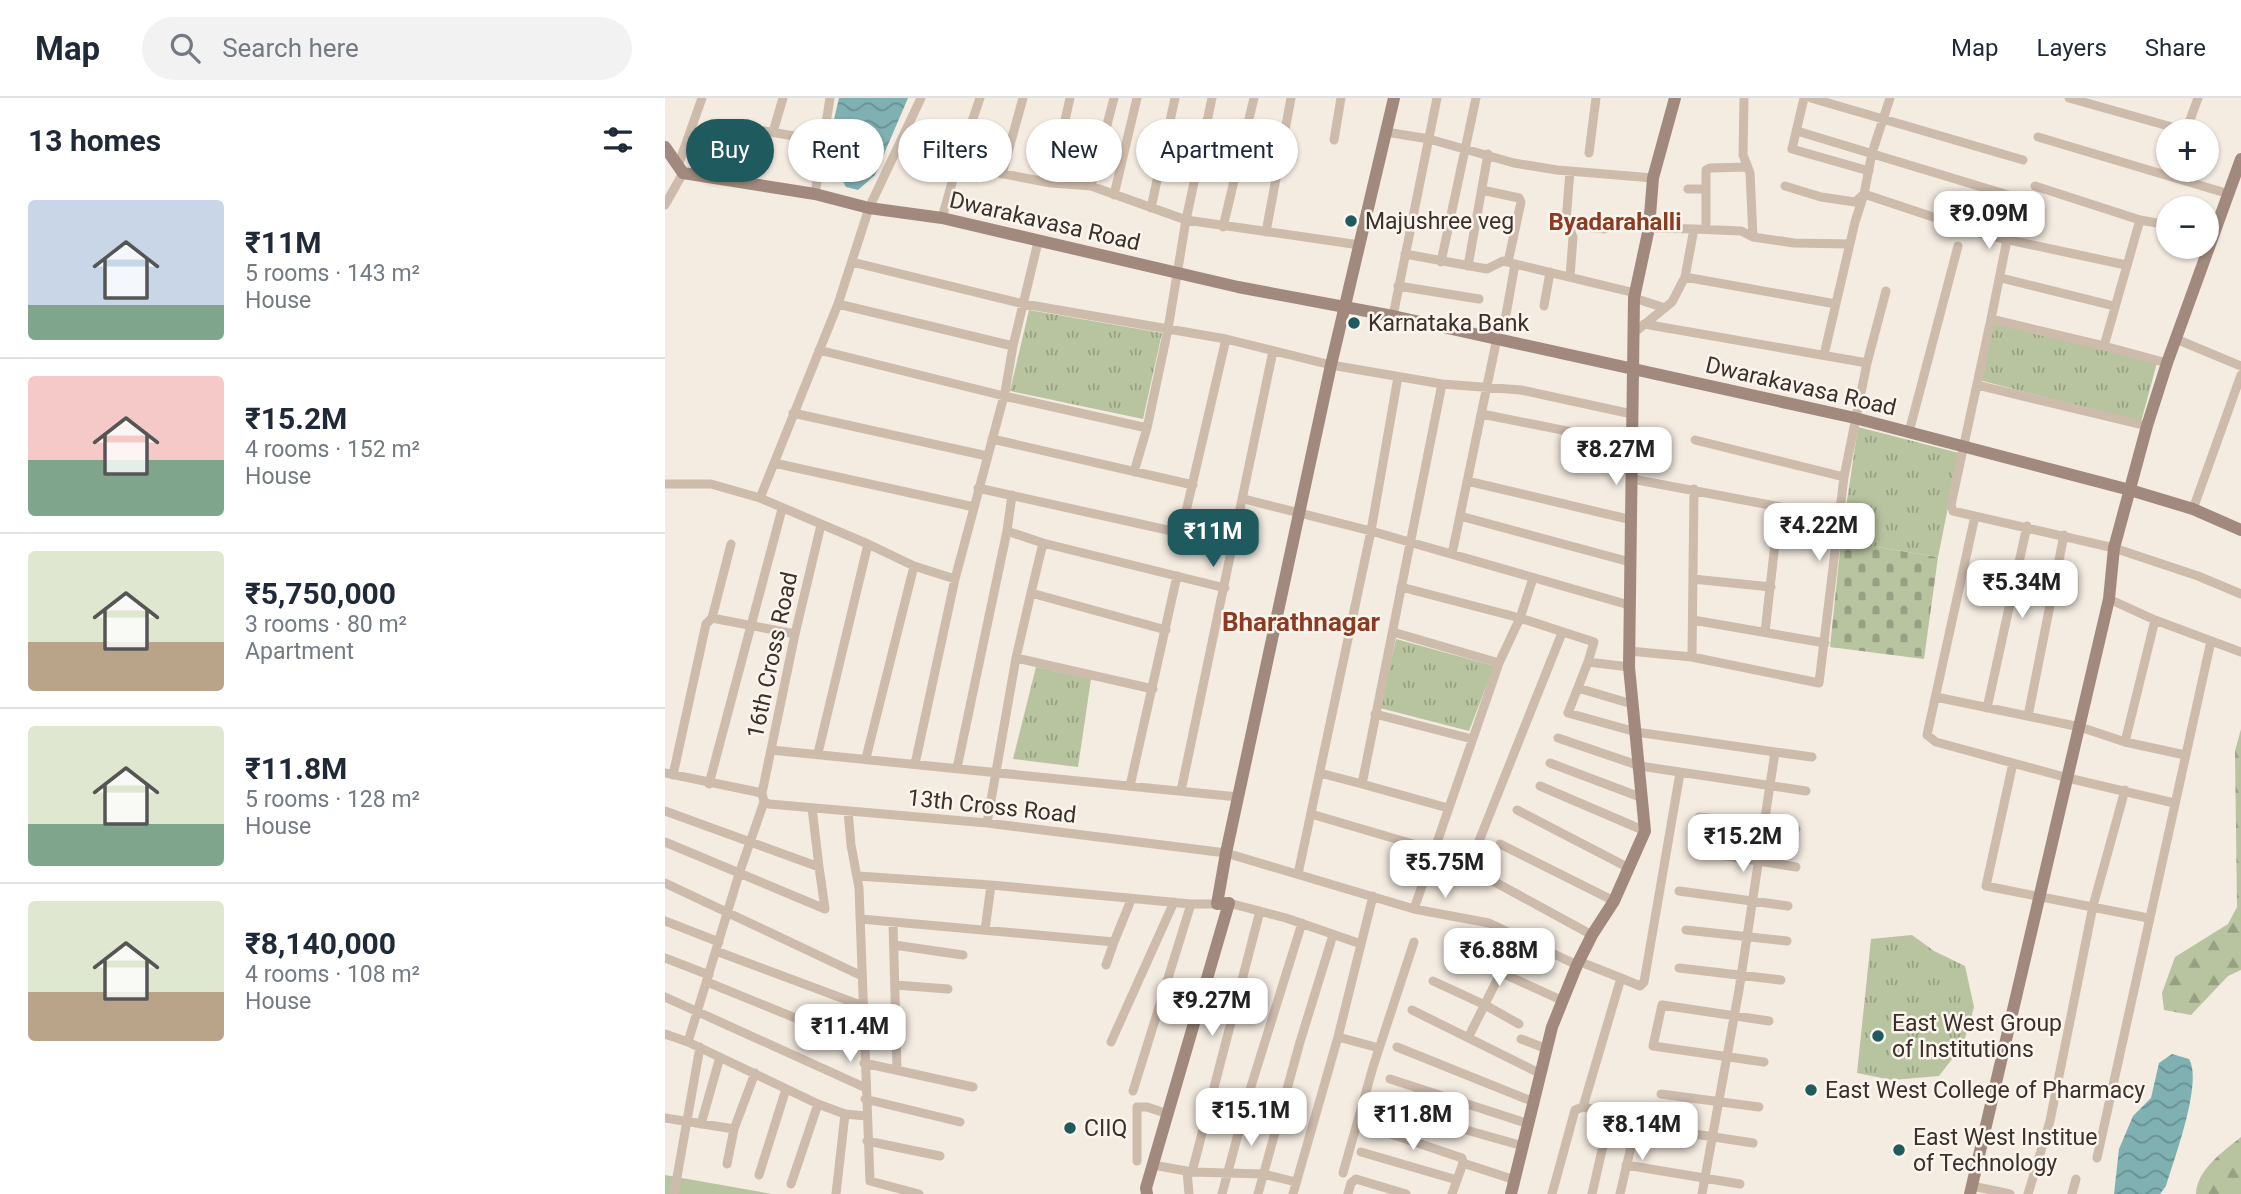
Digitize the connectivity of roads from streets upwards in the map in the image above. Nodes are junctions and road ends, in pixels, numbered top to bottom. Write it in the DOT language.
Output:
graph roads {
  1 [pos="702,98"];
  2 [pos="783,98"];
  3 [pos="829,98"];
  4 [pos="921,98"];
  5 [pos="980,98"];
  6 [pos="1023,98"];
  7 [pos="1070,98"];
  8 [pos="1114,98"];
  9 [pos="1137,98"];
  10 [pos="1175,98"];
  11 [pos="1212,98"];
  12 [pos="1254,98"];
  13 [pos="1291,98"];
  14 [pos="1342,98"];
  15 [pos="1394,98"];
  16 [pos="1437,98"];
  17 [pos="1476,98"];
  18 [pos="1597,98"];
  19 [pos="1675,98"];
  20 [pos="1744,98"];
  21 [pos="1804,98"];
  22 [pos="1811,98"];
  23 [pos="1890,98"];
  24 [pos="2069,98"];
  25 [pos="2198,98"];
  26 [pos="1883,118"];
  27 [pos="827,119"];
  28 [pos="973,119"];
  29 [pos="2190,119"];
  30 [pos="2156,123"];
  31 [pos="774,129"];
  32 [pos="1797,131"];
  33 [pos="1386,132"];
  34 [pos="2038,137"];
  35 [pos="1012,138"];
  36 [pos="1333,139"];
  37 [pos="1429,139"];
  38 [pos="665,147"];
  39 [pos="1464,148"];
  40 [pos="1589,152"];
  41 [pos="1872,153"];
  42 [pos="1488,154"];
  43 [pos="2024,160"];
  44 [pos="2240,164"];
  45 [pos="1748,167"];
  46 [pos="680,169"];
  47 [pos="2156,169"];
  48 [pos="1570,172"];
  49 [pos="1869,172"];
  50 [pos="1012,176"];
  51 [pos="1653,178"];
  52 [pos="817,182"];
  53 [pos="952,182"];
  54 [pos="2196,182"];
  55 [pos="1051,183"];
  56 [pos="1091,186"];
  57 [pos="1785,186"];
  58 [pos="2035,186"];
  59 [pos="1688,189"];
  60 [pos="1706,189"];
  61 [pos="668,190"];
  62 [pos="1482,190"];
  63 [pos="815,194"];
  64 [pos="1864,194"];
  65 [pos="2229,194"];
  66 [pos="1114,195"];
  67 [pos="2028,201"];
  68 [pos="665,205"];
  69 [pos="869,208"];
  70 [pos="1151,208"];
  71 [pos="2219,214"];
  72 [pos="942,218"];
  73 [pos="1186,220"];
  74 [pos="2140,220"];
  75 [pos="2156,223"];
  76 [pos="1566,225"];
  77 [pos="1223,227"];
  78 [pos="1649,228"];
  79 [pos="1605,229"];
  80 [pos="1694,229"];
  81 [pos="1706,229"];
  82 [pos="1266,232"];
  83 [pos="1753,237"];
  84 [pos="2007,240"];
  85 [pos="1038,242"];
  86 [pos="1850,244"];
  87 [pos="1360,245"];
  88 [pos="1958,246"];
  89 [pos="1405,254"];
  90 [pos="2201,259"];
  91 [pos="852,262"];
  92 [pos="1441,262"];
  93 [pos="1511,263"];
  94 [pos="2126,265"];
  95 [pos="1468,267"];
  96 [pos="1550,272"];
  97 [pos="1177,273"];
  98 [pos="1570,277"];
  99 [pos="1685,277"];
  100 [pos="2001,278"];
  101 [pos="1398,286"];
  102 [pos="1886,291"];
  103 [pos="1634,296"];
  104 [pos="1479,299"];
  105 [pos="838,304"];
  106 [pos="1024,304"];
  107 [pos="1836,304"];
  108 [pos="1345,306"];
  109 [pos="1545,306"];
  110 [pos="2114,306"];
  111 [pos="1665,308"];
  112 [pos="1393,316"];
  113 [pos="1991,319"];
  114 [pos="1639,328"];
  115 [pos="1168,329"];
  116 [pos="1500,332"];
  117 [pos="1227,339"];
  118 [pos="2176,339"];
  119 [pos="1013,346"];
  120 [pos="2104,346"];
  121 [pos="819,350"];
  122 [pos="1273,351"];
  123 [pos="1824,355"];
  124 [pos="1867,363"];
  125 [pos="2167,363"];
  126 [pos="1331,365"];
  127 [pos="2241,366"];
  128 [pos="1633,370"];
  129 [pos="2241,375"];
  130 [pos="1398,377"];
  131 [pos="1442,384"];
  132 [pos="1977,385"];
  133 [pos="1488,388"];
  134 [pos="1003,396"];
  135 [pos="793,413"];
  136 [pos="1482,414"];
  137 [pos="1632,414"];
  138 [pos="1855,418"];
  139 [pos="2147,426"];
  140 [pos="1147,428"];
  141 [pos="1909,432"];
  142 [pos="992,439"];
  143 [pos="1695,440"];
  144 [pos="1632,444"];
  145 [pos="1964,447"];
  146 [pos="986,456"];
  147 [pos="774,463"];
  148 [pos="1134,472"];
  149 [pos="1844,477"];
  150 [pos="1632,479"];
  151 [pos="1467,481"];
  152 [pos="665,484"];
  153 [pos="1193,485"];
  154 [pos="978,488"];
  155 [pos="1694,489"];
  156 [pos="2130,489"];
  157 [pos="1012,495"];
  158 [pos="760,498"];
  159 [pos="1244,499"];
  160 [pos="974,508"];
  161 [pos="1779,508"];
  162 [pos="782,509"];
  163 [pos="2193,509"];
  164 [pos="1300,512"];
  165 [pos="1460,516"];
  166 [pos="1975,516"];
  167 [pos="1839,518"];
  168 [pos="1632,520"];
  169 [pos="821,525"];
  170 [pos="2027,526"];
  171 [pos="2240,526"];
  172 [pos="1007,531"];
  173 [pos="1371,531"];
  174 [pos="1181,533"];
  175 [pos="2064,535"];
  176 [pos="1233,540"];
  177 [pos="1409,542"];
  178 [pos="1043,543"];
  179 [pos="731,544"];
  180 [pos="868,544"];
  181 [pos="2114,548"];
  182 [pos="1453,554"];
  183 [pos="1630,562"];
  184 [pos="914,566"];
  185 [pos="1177,576"];
  186 [pos="1533,578"];
  187 [pos="955,579"];
  188 [pos="1693,579"];
  189 [pos="1401,587"];
  190 [pos="1771,587"];
  191 [pos="1225,589"];
  192 [pos="1031,593"];
  193 [pos="2241,594"];
  194 [pos="2109,599"];
  195 [pos="1629,606"];
  196 [pos="712,618"];
  197 [pos="1520,618"];
  198 [pos="1693,620"];
  199 [pos="2155,620"];
  200 [pos="752,625"];
  201 [pos="1166,630"];
  202 [pos="1393,632"];
  203 [pos="1765,632"];
  204 [pos="1562,633"];
  205 [pos="795,634"];
  206 [pos="2211,640"];
  207 [pos="1825,643"];
  208 [pos="1629,650"];
  209 [pos="2241,652"];
  210 [pos="1692,657"];
  211 [pos="1016,658"];
  212 [pos="1588,662"];
  213 [pos="1499,663"];
  214 [pos="1629,667"];
  215 [pos="1578,688"];
  216 [pos="1153,689"];
  217 [pos="1936,697"];
  218 [pos="1632,704"];
  219 [pos="1987,708"];
  220 [pos="1375,714"];
  221 [pos="2028,716"];
  222 [pos="2080,727"];
  223 [pos="1636,732"];
  224 [pos="1559,738"];
  225 [pos="1472,739"];
  226 [pos="2125,742"];
  227 [pos="771,750"];
  228 [pos="1775,752"];
  229 [pos="818,753"];
  230 [pos="2185,755"];
  231 [pos="1812,757"];
  232 [pos="866,758"];
  233 [pos="1550,763"];
  234 [pos="2013,763"];
  235 [pos="915,764"];
  236 [pos="1640,766"];
  237 [pos="957,768"];
  238 [pos="997,772"];
  239 [pos="1320,773"];
  240 [pos="1681,773"];
  241 [pos="669,774"];
  242 [pos="2068,778"];
  243 [pos="1362,783"];
  244 [pos="709,784"];
  245 [pos="1131,786"];
  246 [pos="1540,786"];
  247 [pos="1770,787"];
  248 [pos="2125,790"];
  249 [pos="1806,791"];
  250 [pos="1181,792"];
  251 [pos="1238,797"];
  252 [pos="1640,797"];
  253 [pos="763,798"];
  254 [pos="2174,803"];
  255 [pos="812,808"];
  256 [pos="1448,808"];
  257 [pos="1517,810"];
  258 [pos="665,811"];
  259 [pos="848,811"];
  260 [pos="1311,814"];
  261 [pos="1699,817"];
  262 [pos="987,823"];
  263 [pos="1764,825"];
  264 [pos="1796,829"];
  265 [pos="1645,831"];
  266 [pos="665,842"];
  267 [pos="749,843"];
  268 [pos="1500,844"];
  269 [pos="1436,850"];
  270 [pos="1695,851"];
  271 [pos="1226,853"];
  272 [pos="1759,861"];
  273 [pos="818,867"];
  274 [pos="1796,867"];
  275 [pos="1629,868"];
  276 [pos="739,874"];
  277 [pos="1297,874"];
  278 [pos="858,876"];
  279 [pos="1482,876"];
  280 [pos="665,883"];
  281 [pos="991,886"];
  282 [pos="1679,891"];
  283 [pos="1373,896"];
  284 [pos="2040,896"];
  285 [pos="1131,900"];
  286 [pos="1753,900"];
  287 [pos="1614,901"];
  288 [pos="1174,902"];
  289 [pos="1191,904"];
  290 [pos="1223,904"];
  291 [pos="1788,906"];
  292 [pos="2092,906"];
  293 [pos="1414,909"];
  294 [pos="728,911"];
  295 [pos="1260,911"];
  296 [pos="2148,918"];
  297 [pos="861,919"];
  298 [pos="665,921"];
  299 [pos="893,922"];
  300 [pos="1302,923"];
  301 [pos="985,930"];
  302 [pos="1686,930"];
  303 [pos="1592,934"];
  304 [pos="1333,935"];
  305 [pos="1519,936"];
  306 [pos="1747,936"];
  307 [pos="1787,941"];
  308 [pos="1114,942"];
  309 [pos="1414,942"];
  310 [pos="1361,944"];
  311 [pos="894,945"];
  312 [pos="717,947"];
  313 [pos="1450,949"];
  314 [pos="963,955"];
  315 [pos="665,958"];
  316 [pos="1577,963"];
  317 [pos="1106,965"];
  318 [pos="1679,968"];
  319 [pos="1501,972"];
  320 [pos="1742,974"];
  321 [pos="862,976"];
  322 [pos="708,978"];
  323 [pos="1621,978"];
  324 [pos="1781,980"];
  325 [pos="1433,981"];
  326 [pos="895,985"];
  327 [pos="948,989"];
  328 [pos="665,997"];
  329 [pos="1561,1000"];
  330 [pos="1485,1005"];
  331 [pos="863,1006"];
  332 [pos="1412,1010"];
  333 [pos="698,1011"];
  334 [pos="1734,1016"];
  335 [pos="1769,1021"];
  336 [pos="1519,1024"];
  337 [pos="665,1034"];
  338 [pos="1338,1037"];
  339 [pos="1468,1038"];
  340 [pos="1521,1039"];
  341 [pos="688,1042"];
  342 [pos="1111,1042"];
  343 [pos="864,1046"];
  344 [pos="700,1047"];
  345 [pos="1397,1047"];
  346 [pos="1379,1048"];
  347 [pos="1547,1049"];
  348 [pos="720,1057"];
  349 [pos="1727,1058"];
  350 [pos="1764,1062"];
  351 [pos="865,1063"];
  352 [pos="897,1069"];
  353 [pos="755,1073"];
  354 [pos="1541,1074"];
  355 [pos="1389,1079"];
  356 [pos="973,1087"];
  357 [pos="866,1088"];
  358 [pos="786,1089"];
  359 [pos="1133,1091"];
  360 [pos="1661,1094"];
  361 [pos="865,1100"];
  362 [pos="1719,1101"];
  363 [pos="1534,1102"];
  364 [pos="818,1104"];
  365 [pos="1378,1105"];
  366 [pos="1583,1107"];
  367 [pos="1759,1107"];
  368 [pos="845,1114"];
  369 [pos="1168,1114"];
  370 [pos="866,1116"];
  371 [pos="665,1118"];
  372 [pos="686,1122"];
  373 [pos="960,1122"];
  374 [pos="701,1124"];
  375 [pos="1529,1124"];
  376 [pos="734,1129"];
  377 [pos="1379,1130"];
  378 [pos="1712,1138"];
  379 [pos="867,1141"];
  380 [pos="1753,1143"];
  381 [pos="1524,1146"];
  382 [pos="1361,1152"];
  383 [pos="940,1156"];
  384 [pos="2097,1158"];
  385 [pos="1137,1161"];
  386 [pos="1463,1163"];
  387 [pos="727,1164"];
  388 [pos="1153,1165"];
  389 [pos="1626,1165"];
  390 [pos="1189,1172"];
  391 [pos="1343,1173"];
  392 [pos="1229,1174"];
  393 [pos="1263,1174"];
  394 [pos="759,1175"];
  395 [pos="1705,1179"];
  396 [pos="2076,1179"];
  397 [pos="1457,1180"];
  398 [pos="1515,1180"];
  399 [pos="1296,1182"];
  400 [pos="791,1184"];
  401 [pos="1740,1184"];
  402 [pos="1971,1190"];
  403 [pos="674,1194"];
  404 [pos="836,1194"];
  405 [pos="919,1194"];
  406 [pos="1147,1194"];
  407 [pos="1189,1194"];
  408 [pos="1222,1194"];
  409 [pos="1258,1194"];
  410 [pos="1293,1194"];
  411 [pos="1349,1194"];
  412 [pos="1406,1194"];
  413 [pos="1452,1194"];
  414 [pos="1511,1194"];
  415 [pos="1552,1194"];
  416 [pos="1593,1194"];
  417 [pos="1621,1194"];
  418 [pos="1702,1194"];
  419 [pos="2010,1194"];
  420 [pos="2028,1194"];
  421 [pos="2072,1194"];
  1 -- 46 [label="street"];
  2 -- 31 [label="street"];
  3 -- 27 [label="street"];
  4 -- 69 [label="street"];
  5 -- 28 [label="street"];
  6 -- 35 [label="street"];
  7 -- 55 [label="street"];
  8 -- 56 [label="street"];
  9 -- 66 [label="street"];
  10 -- 70 [label="street"];
  11 -- 73 [label="street"];
  12 -- 77 [label="street"];
  13 -- 82 [label="street"];
  14 -- 36 [label="street"];
  15 -- 33 [label="street"];
  16 -- 37 [label="street"];
  17 -- 39 [label="street"];
  18 -- 40 [label="street"];
  19 -- 51 [label="street"];
  20 -- 45 [label="street"];
  21 -- 32 [label="street"];
  22 -- 26 [label="street"];
  23 -- 26 [label="street"];
  24 -- 30 [label="street"];
  25 -- 29 [label="street"];
  26 -- 41 [label="street"];
  26 -- 43 [label="street"];
  32 -- 41 [label="street"];
  32 -- 49 [label="street"];
  33 -- 37 [label="street"];
  33 -- 87 [label="street"];
  34 -- 47 [label="street"];
  37 -- 39 [label="street"];
  37 -- 89 [label="street"];
  38 -- 46 [label="street"];
  39 -- 42 [label="street"];
  39 -- 92 [label="street"];
  41 -- 49 [label="street"];
  41 -- 67 [label="street"];
  42 -- 48 [label="street"];
  42 -- 62 [label="street"];
  44 -- 65 [label="street"];
  45 -- 60 [label="street"];
  45 -- 83 [label="street"];
  46 -- 61 [label="street"];
  46 -- 63 [label="street, Dwarakavasa Road"];
  48 -- 51 [label="street"];
  48 -- 76 [label="street"];
  49 -- 64 [label="street"];
  50 -- 55 [label="street"];
  51 -- 78 [label="street"];
  52 -- 63 [label="street"];
  53 -- 72 [label="street"];
  54 -- 65 [label="street"];
  55 -- 56 [label="street"];
  56 -- 66 [label="street"];
  57 -- 64 [label="street"];
  58 -- 74 [label="street"];
  59 -- 60 [label="street"];
  60 -- 81 [label="street"];
  61 -- 68 [label="street"];
  62 -- 93 [label="street"];
  62 -- 95 [label="street"];
  63 -- 69 [label="street, Dwarakavasa Road"];
  64 -- 84 [label="street"];
  64 -- 86 [label="street"];
  65 -- 71 [label="street"];
  66 -- 70 [label="street"];
  69 -- 72 [label="street, Dwarakavasa Road"];
  69 -- 91 [label="street"];
  70 -- 73 [label="street"];
  72 -- 85 [label="street, Dwarakavasa Road"];
  73 -- 77 [label="street"];
  73 -- 97 [label="street"];
  74 -- 75 [label="street"];
  74 -- 94 [label="street"];
  76 -- 79 [label="street"];
  76 -- 98 [label="street"];
  77 -- 82 [label="street"];
  78 -- 80 [label="street"];
  78 -- 103 [label="street"];
  80 -- 81 [label="street"];
  80 -- 99 [label="street"];
  81 -- 83 [label="street"];
  82 -- 87 [label="street"];
  83 -- 86 [label="street"];
  84 -- 94 [label="street"];
  84 -- 100 [label="street"];
  85 -- 97 [label="street, Dwarakavasa Road"];
  85 -- 106 [label="street"];
  86 -- 107 [label="street"];
  87 -- 108 [label="street"];
  88 -- 141 [label="street"];
  89 -- 92 [label="street"];
  89 -- 101 [label="street"];
  90 -- 118 [label="street"];
  91 -- 105 [label="street"];
  91 -- 106 [label="street"];
  92 -- 95 [label="street"];
  93 -- 95 [label="street"];
  93 -- 96 [label="street"];
  93 -- 116 [label="street"];
  94 -- 110 [label="street"];
  96 -- 98 [label="street"];
  96 -- 109 [label="street"];
  97 -- 108 [label="street, Dwarakavasa Road"];
  97 -- 115 [label="street"];
  98 -- 103 [label="street"];
  99 -- 107 [label="street"];
  99 -- 111 [label="street"];
  100 -- 110 [label="street"];
  100 -- 113 [label="street"];
  101 -- 104 [label="street"];
  101 -- 112 [label="street"];
  102 -- 124 [label="street"];
  103 -- 111 [label="street"];
  103 -- 114 [label="street"];
  105 -- 119 [label="street"];
  105 -- 121 [label="street"];
  106 -- 115 [label="street"];
  106 -- 119 [label="street"];
  107 -- 123 [label="street"];
  108 -- 112 [label="street, Dwarakavasa Road"];
  108 -- 126 [label="street"];
  110 -- 120 [label="street"];
  111 -- 114 [label="street"];
  112 -- 116 [label="street, Dwarakavasa Road"];
  113 -- 120 [label="street"];
  113 -- 132 [label="street"];
  114 -- 123 [label="street"];
  114 -- 128 [label="street"];
  115 -- 117 [label="street"];
  115 -- 140 [label="street"];
  116 -- 128 [label="street, Dwarakavasa Road"];
  116 -- 133 [label="street"];
  117 -- 122 [label="street"];
  117 -- 153 [label="street"];
  118 -- 125 [label="street"];
  118 -- 127 [label="street"];
  119 -- 134 [label="street"];
  120 -- 125 [label="street"];
  121 -- 134 [label="street"];
  121 -- 135 [label="street"];
  122 -- 126 [label="street"];
  122 -- 159 [label="street"];
  123 -- 124 [label="street"];
  124 -- 138 [label="street"];
  125 -- 139 [label="street"];
  126 -- 130 [label="street"];
  126 -- 164 [label="street"];
  128 -- 137 [label="street"];
  128 -- 138 [label="street, Dwarakavasa Road"];
  129 -- 163 [label="street"];
  130 -- 131 [label="street"];
  130 -- 173 [label="street"];
  131 -- 133 [label="street"];
  131 -- 177 [label="street"];
  132 -- 139 [label="street"];
  132 -- 145 [label="street"];
  133 -- 136 [label="street"];
  133 -- 137 [label="street"];
  134 -- 140 [label="street"];
  134 -- 142 [label="street"];
  135 -- 146 [label="street"];
  135 -- 147 [label="street"];
  136 -- 144 [label="street"];
  136 -- 151 [label="street"];
  137 -- 144 [label="street"];
  138 -- 141 [label="street, Dwarakavasa Road"];
  138 -- 149 [label="street"];
  139 -- 156 [label="street"];
  140 -- 148 [label="street"];
  141 -- 145 [label="street, Dwarakavasa Road"];
  142 -- 146 [label="street"];
  142 -- 148 [label="street"];
  143 -- 149 [label="street"];
  144 -- 150 [label="street"];
  145 -- 156 [label="street, Dwarakavasa Road"];
  145 -- 166 [label="street"];
  146 -- 154 [label="street"];
  147 -- 158 [label="street"];
  147 -- 160 [label="street"];
  148 -- 153 [label="street"];
  149 -- 167 [label="street"];
  150 -- 155 [label="street"];
  150 -- 168 [label="street"];
  151 -- 165 [label="street"];
  151 -- 168 [label="street"];
  152 -- 158 [label="street"];
  153 -- 174 [label="street"];
  154 -- 157 [label="street"];
  154 -- 160 [label="street"];
  155 -- 161 [label="street"];
  155 -- 188 [label="street"];
  156 -- 163 [label="street, Dwarakavasa Road"];
  156 -- 181 [label="street"];
  157 -- 172 [label="street"];
  157 -- 174 [label="street"];
  158 -- 162 [label="street"];
  159 -- 164 [label="street"];
  159 -- 176 [label="street"];
  160 -- 187 [label="street"];
  161 -- 167 [label="street"];
  161 -- 190 [label="street"];
  162 -- 169 [label="street"];
  162 -- 200 [label="street"];
  163 -- 171 [label="street, Dwarakavasa Road"];
  164 -- 173 [label="street"];
  164 -- 251 [label="street"];
  165 -- 182 [label="street"];
  165 -- 183 [label="street"];
  166 -- 170 [label="street"];
  166 -- 217 [label="street"];
  167 -- 207 [label="street"];
  168 -- 183 [label="street"];
  169 -- 180 [label="street"];
  169 -- 205 [label="street, 16th Cross Road"];
  170 -- 175 [label="street"];
  170 -- 219 [label="street"];
  172 -- 178 [label="street"];
  172 -- 237 [label="street"];
  173 -- 177 [label="street"];
  173 -- 239 [label="street"];
  174 -- 176 [label="street"];
  175 -- 181 [label="street"];
  175 -- 221 [label="street"];
  176 -- 191 [label="street"];
  177 -- 182 [label="street"];
  177 -- 189 [label="street"];
  178 -- 185 [label="street"];
  178 -- 192 [label="street"];
  179 -- 196 [label="street"];
  180 -- 184 [label="street"];
  180 -- 229 [label="street"];
  181 -- 193 [label="street"];
  181 -- 194 [label="street"];
  182 -- 186 [label="street"];
  183 -- 195 [label="street"];
  184 -- 187 [label="street"];
  184 -- 232 [label="street"];
  185 -- 191 [label="street"];
  185 -- 201 [label="street"];
  186 -- 195 [label="street"];
  186 -- 197 [label="street"];
  187 -- 235 [label="street"];
  188 -- 190 [label="street"];
  188 -- 198 [label="street"];
  189 -- 197 [label="street"];
  189 -- 202 [label="street"];
  190 -- 203 [label="street"];
  191 -- 250 [label="street"];
  192 -- 201 [label="street"];
  192 -- 211 [label="street"];
  194 -- 199 [label="street"];
  194 -- 222 [label="street"];
  195 -- 208 [label="street"];
  196 -- 200 [label="street"];
  196 -- 241 [label="street"];
  197 -- 204 [label="street"];
  197 -- 213 [label="street"];
  198 -- 203 [label="street"];
  198 -- 210 [label="street"];
  199 -- 206 [label="street"];
  199 -- 226 [label="street"];
  200 -- 205 [label="street"];
  200 -- 244 [label="street"];
  201 -- 216 [label="street"];
  202 -- 213 [label="street"];
  202 -- 220 [label="street"];
  203 -- 207 [label="street"];
  204 -- 212 [label="street"];
  204 -- 269 [label="street"];
  205 -- 227 [label="street, 16th Cross Road"];
  206 -- 209 [label="street"];
  206 -- 230 [label="street"];
  207 -- 210 [label="street"];
  208 -- 210 [label="street"];
  208 -- 214 [label="street"];
  211 -- 216 [label="street"];
  211 -- 238 [label="street"];
  212 -- 214 [label="street"];
  212 -- 215 [label="street"];
  213 -- 225 [label="street"];
  214 -- 218 [label="street"];
  215 -- 218 [label="street"];
  215 -- 223 [label="street"];
  216 -- 245 [label="street"];
  217 -- 219 [label="street"];
  217 -- 234 [label="street"];
  218 -- 223 [label="street"];
  219 -- 221 [label="street"];
  220 -- 225 [label="street"];
  220 -- 243 [label="street"];
  221 -- 222 [label="street"];
  222 -- 226 [label="street"];
  222 -- 242 [label="street"];
  223 -- 228 [label="street"];
  223 -- 236 [label="street"];
  224 -- 236 [label="street"];
  225 -- 256 [label="street"];
  226 -- 230 [label="street"];
  227 -- 229 [label="street"];
  227 -- 253 [label="street, 16th Cross Road"];
  228 -- 231 [label="street"];
  228 -- 247 [label="street"];
  229 -- 232 [label="street"];
  230 -- 254 [label="street"];
  232 -- 235 [label="street"];
  233 -- 252 [label="street"];
  234 -- 242 [label="street"];
  234 -- 284 [label="street"];
  235 -- 237 [label="street"];
  236 -- 240 [label="street"];
  236 -- 252 [label="street"];
  237 -- 238 [label="street"];
  238 -- 245 [label="street"];
  238 -- 262 [label="street"];
  239 -- 243 [label="street"];
  239 -- 260 [label="street"];
  240 -- 247 [label="street"];
  240 -- 323 [label="street"];
  241 -- 244 [label="street, 13th Cross Road"];
  242 -- 248 [label="street"];
  242 -- 284 [label="street"];
  243 -- 256 [label="street"];
  244 -- 253 [label="street, 13th Cross Road"];
  245 -- 250 [label="street"];
  246 -- 265 [label="street"];
  247 -- 249 [label="street"];
  247 -- 263 [label="street"];
  248 -- 254 [label="street"];
  248 -- 292 [label="street"];
  250 -- 251 [label="street"];
  251 -- 271 [label="street"];
  252 -- 265 [label="street"];
  253 -- 255 [label="street, 13th Cross Road"];
  253 -- 267 [label="street, 16th Cross Road"];
  254 -- 296 [label="street"];
  255 -- 259 [label="street, 13th Cross Road"];
  255 -- 273 [label="street"];
  256 -- 269 [label="street"];
  257 -- 275 [label="street"];
  258 -- 267 [label="street"];
  259 -- 262 [label="street, 13th Cross Road"];
  259 -- 278 [label="street"];
  260 -- 269 [label="street"];
  260 -- 277 [label="street"];
  261 -- 263 [label="street"];
  262 -- 271 [label="street, 13th Cross Road"];
  263 -- 264 [label="street"];
  263 -- 272 [label="street"];
  265 -- 275 [label="street"];
  266 -- 276 [label="street"];
  267 -- 273 [label="street"];
  267 -- 276 [label="street, 16th Cross Road"];
  268 -- 287 [label="street"];
  269 -- 293 [label="street"];
  270 -- 272 [label="street"];
  271 -- 277 [label="street, 13th Cross Road"];
  271 -- 290 [label="street"];
  272 -- 274 [label="street"];
  272 -- 286 [label="street"];
  273 -- 276 [label="street"];
  275 -- 287 [label="street"];
  276 -- 294 [label="street, 16th Cross Road"];
  277 -- 283 [label="street, 13th Cross Road"];
  278 -- 281 [label="street"];
  278 -- 297 [label="street"];
  279 -- 303 [label="street"];
  280 -- 294 [label="street"];
  281 -- 285 [label="street"];
  281 -- 301 [label="street"];
  282 -- 286 [label="street"];
  283 -- 293 [label="street, 13th Cross Road"];
  283 -- 310 [label="street"];
  284 -- 292 [label="street"];
  284 -- 402 [label="street"];
  285 -- 288 [label="street"];
  285 -- 308 [label="street"];
  286 -- 291 [label="street"];
  286 -- 306 [label="street"];
  287 -- 303 [label="street"];
  288 -- 289 [label="street"];
  288 -- 342 [label="street"];
  289 -- 290 [label="street"];
  289 -- 359 [label="street"];
  290 -- 295 [label="street"];
  290 -- 369 [label="street"];
  292 -- 296 [label="street"];
  292 -- 420 [label="street"];
  293 -- 305 [label="street, 13th Cross Road"];
  294 -- 312 [label="street, 16th Cross Road"];
  294 -- 321 [label="street"];
  295 -- 300 [label="street"];
  295 -- 390 [label="street"];
  296 -- 384 [label="street"];
  297 -- 299 [label="street"];
  297 -- 321 [label="street"];
  298 -- 312 [label="street"];
  299 -- 301 [label="street"];
  299 -- 311 [label="street"];
  300 -- 304 [label="street"];
  300 -- 392 [label="street"];
  301 -- 308 [label="street"];
  302 -- 306 [label="street"];
  303 -- 316 [label="street"];
  304 -- 310 [label="street"];
  304 -- 393 [label="street"];
  305 -- 316 [label="street, 13th Cross Road"];
  305 -- 319 [label="street"];
  306 -- 307 [label="street"];
  306 -- 320 [label="street"];
  308 -- 317 [label="street"];
  309 -- 346 [label="street"];
  310 -- 338 [label="street"];
  311 -- 314 [label="street"];
  311 -- 326 [label="street"];
  312 -- 322 [label="street, 16th Cross Road"];
  312 -- 331 [label="street"];
  313 -- 319 [label="street"];
  315 -- 322 [label="street"];
  316 -- 323 [label="street, 13th Cross Road"];
  316 -- 329 [label="street"];
  318 -- 320 [label="street"];
  319 -- 329 [label="street"];
  319 -- 330 [label="street"];
  320 -- 324 [label="street"];
  320 -- 334 [label="street"];
  321 -- 331 [label="street"];
  322 -- 333 [label="street, 16th Cross Road"];
  322 -- 343 [label="street"];
  323 -- 366 [label="street"];
  325 -- 330 [label="street"];
  326 -- 327 [label="street"];
  326 -- 352 [label="street"];
  328 -- 333 [label="street"];
  329 -- 347 [label="street"];
  330 -- 336 [label="street"];
  330 -- 339 [label="street"];
  331 -- 343 [label="street"];
  332 -- 339 [label="street"];
  333 -- 341 [label="street, 16th Cross Road"];
  333 -- 357 [label="street"];
  334 -- 335 [label="street"];
  334 -- 349 [label="street"];
  334 -- 349 [label="street"];
  337 -- 341 [label="street"];
  338 -- 346 [label="street"];
  338 -- 399 [label="street"];
  339 -- 354 [label="street"];
  340 -- 347 [label="street"];
  341 -- 344 [label="street"];
  343 -- 351 [label="street"];
  344 -- 348 [label="street"];
  344 -- 372 [label="street"];
  345 -- 363 [label="street"];
  346 -- 391 [label="street"];
  347 -- 354 [label="street"];
  348 -- 353 [label="street"];
  348 -- 374 [label="street"];
  349 -- 350 [label="street"];
  349 -- 362 [label="street"];
  351 -- 352 [label="street"];
  351 -- 357 [label="street"];
  352 -- 356 [label="street"];
  353 -- 358 [label="street"];
  353 -- 376 [label="street"];
  354 -- 363 [label="street"];
  355 -- 375 [label="street"];
  357 -- 361 [label="street"];
  358 -- 364 [label="street"];
  358 -- 394 [label="street"];
  360 -- 362 [label="street"];
  361 -- 370 [label="street"];
  361 -- 373 [label="street"];
  362 -- 367 [label="street"];
  362 -- 378 [label="street"];
  363 -- 375 [label="street"];
  364 -- 368 [label="street"];
  364 -- 400 [label="street"];
  365 -- 381 [label="street"];
  366 -- 415 [label="street"];
  366 -- 416 [label="street"];
  368 -- 370 [label="street"];
  368 -- 404 [label="street"];
  369 -- 385 [label="street"];
  369 -- 388 [label="street"];
  370 -- 379 [label="street"];
  371 -- 372 [label="street"];
  372 -- 374 [label="street"];
  372 -- 403 [label="street"];
  374 -- 376 [label="street"];
  375 -- 381 [label="street"];
  376 -- 387 [label="street"];
  377 -- 386 [label="street"];
  378 -- 380 [label="street"];
  378 -- 389 [label="street"];
  378 -- 395 [label="street"];
  379 -- 383 [label="street"];
  379 -- 405 [label="street"];
  381 -- 398 [label="street"];
  382 -- 397 [label="street"];
  386 -- 397 [label="street"];
  386 -- 398 [label="street"];
  388 -- 390 [label="street"];
  388 -- 406 [label="street"];
  389 -- 395 [label="street"];
  389 -- 417 [label="street"];
  390 -- 392 [label="street"];
  390 -- 407 [label="street"];
  392 -- 393 [label="street"];
  392 -- 408 [label="street"];
  393 -- 399 [label="street"];
  393 -- 409 [label="street"];
  395 -- 401 [label="street"];
  395 -- 418 [label="street"];
  396 -- 421 [label="street"];
  397 -- 413 [label="street"];
  398 -- 414 [label="street"];
  399 -- 410 [label="street"];
  402 -- 419 [label="street"];
  411 -- 412 [label="street"];
}
